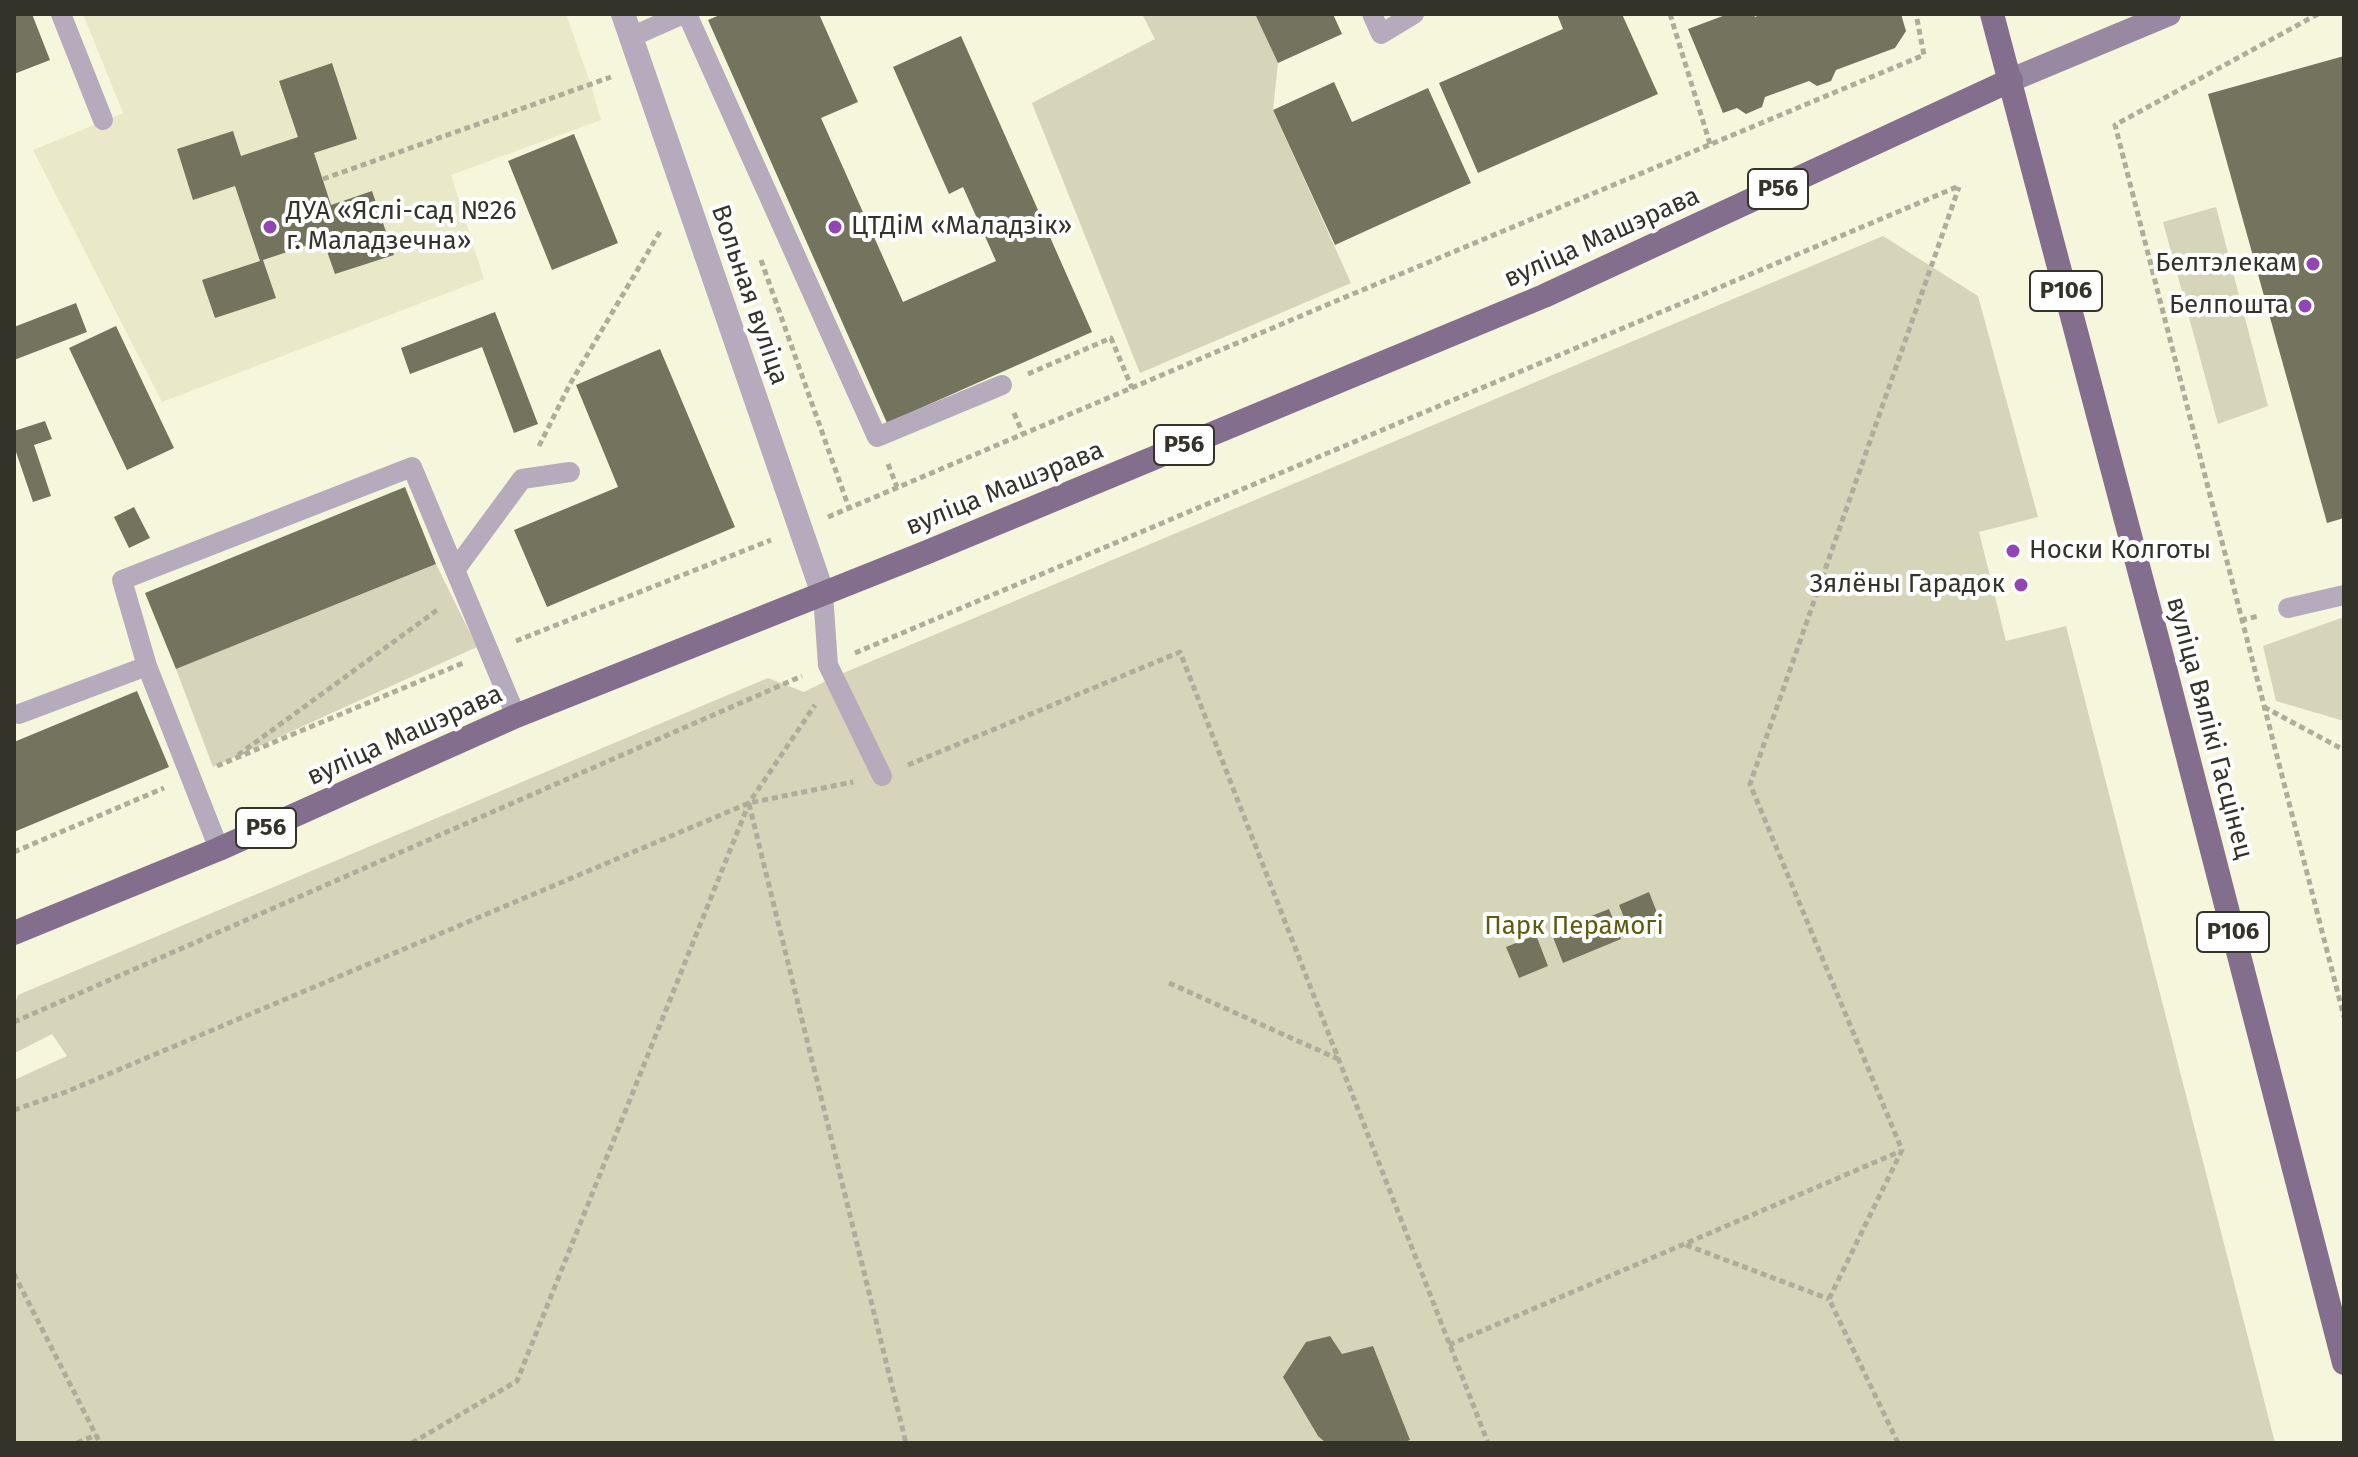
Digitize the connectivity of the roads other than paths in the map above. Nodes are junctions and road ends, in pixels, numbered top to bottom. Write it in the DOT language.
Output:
graph roads {
  1 [pos="61,14"];
  2 [pos="685,14"];
  3 [pos="1372,14"];
  4 [pos="1414,14"];
  5 [pos="1992,14"];
  6 [pos="2169,14"];
  7 [pos="627,25"];
  8 [pos="2011,80"];
  9 [pos="103,120"];
  10 [pos="1002,385"];
  11 [pos="570,472"];
  12 [pos="455,570"];
  13 [pos="823,594"];
  14 [pos="2344,595"];
  15 [pos="2288,608"];
  16 [pos="147,666"];
  17 [pos="19,714"];
  18 [pos="516,716"];
  19 [pos="882,776"];
  20 [pos="219,849"];
  21 [pos="14,933"];
  22 [pos="2344,1363"];
  1 -- 9 [label="lane"];
  2 -- 7 [label="lane"];
  2 -- 10 [label="lane"];
  3 -- 4 [label="lane"];
  5 -- 8 [label="main road, вуліца Вялікі Гасцінец / Р106"];
  6 -- 8 [label="street"];
  7 -- 13 [label="street, Вольная вуліца"];
  8 -- 13 [label="main road, вуліца Машэрава / Р56"];
  8 -- 22 [label="main road, вуліца Вялікі Гасцінец / Р106"];
  11 -- 12 [label="lane"];
  12 -- 16 [label="lane"];
  12 -- 18 [label="lane"];
  13 -- 18 [label="main road, вуліца Машэрава / Р56"];
  13 -- 19 [label="lane"];
  14 -- 15 [label="lane"];
  16 -- 17 [label="lane"];
  16 -- 20 [label="lane"];
  18 -- 20 [label="main road, вуліца Машэрава / Р56"];
  20 -- 21 [label="main road, вуліца Машэрава / Р56"];
}
